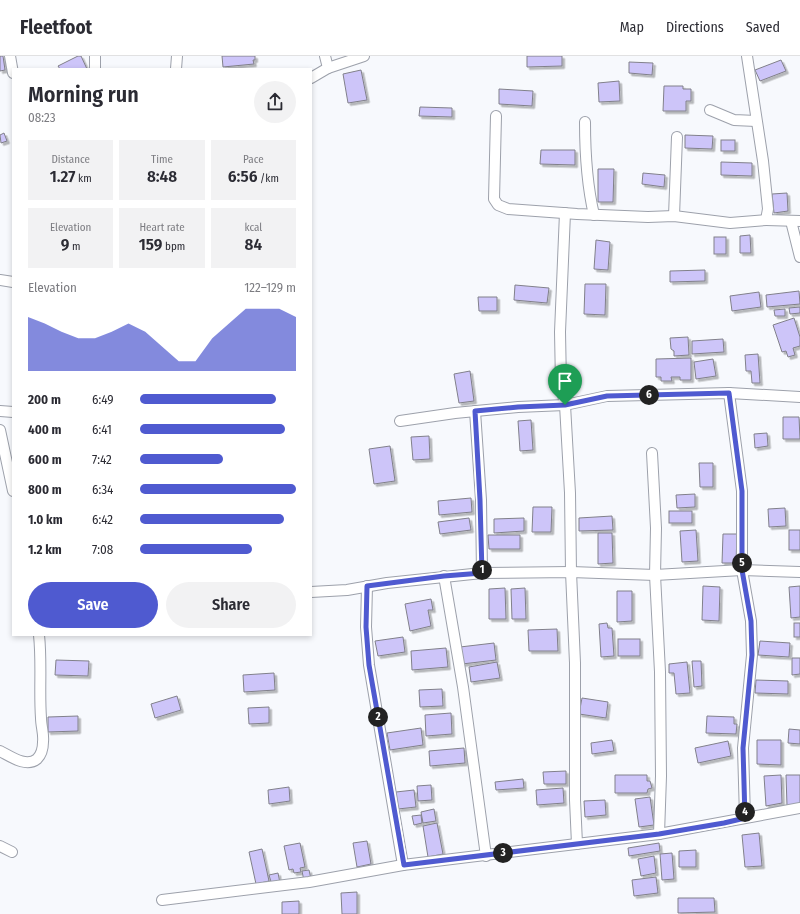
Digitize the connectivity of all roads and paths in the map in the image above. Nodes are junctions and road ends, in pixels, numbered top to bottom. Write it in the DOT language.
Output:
graph roads {
  1 [pos="10,56"];
  2 [pos="95,56"];
  3 [pos="177,56"];
  4 [pos="325,56"];
  5 [pos="364,56"];
  6 [pos="747,56"];
  7 [pos="12,68"];
  8 [pos="95,68"];
  9 [pos="176,68"];
  10 [pos="328,68"];
  11 [pos="312,77"];
  12 [pos="710,110"];
  13 [pos="496,116"];
  14 [pos="756,121"];
  15 [pos="585,122"];
  16 [pos="677,137"];
  17 [pos="565,213"];
  18 [pos="594,215"];
  19 [pos="674,216"];
  20 [pos="766,220"];
  21 [pos="796,221"];
  22 [pos="800,257"];
  23 [pos="0,280"];
  24 [pos="12,282"];
  25 [pos="729,393"];
  26 [pos="800,397"];
  27 [pos="565,405"];
  28 [pos="0,411"];
  29 [pos="475,411"];
  30 [pos="12,412"];
  31 [pos="400,421"];
  32 [pos="0,430"];
  33 [pos="652,453"];
  34 [pos="12,486"];
  35 [pos="742,570"];
  36 [pos="570,572"];
  37 [pos="800,572"];
  38 [pos="482,573"];
  39 [pos="655,575"];
  40 [pos="444,576"];
  41 [pos="367,586"];
  42 [pos="312,592"];
  43 [pos="40,636"];
  44 [pos="0,751"];
  45 [pos="800,808"];
  46 [pos="745,818"];
  47 [pos="659,834"];
  48 [pos="577,844"];
  49 [pos="0,846"];
  50 [pos="12,852"];
  51 [pos="486,856"];
  52 [pos="404,865"];
  53 [pos="162,900"];
  1 -- 7 [label="street"];
  2 -- 8 [label="street"];
  3 -- 9 [label="street"];
  4 -- 10 [label="street"];
  5 -- 10 [label="street"];
  6 -- 14 [label="street"];
  10 -- 11 [label="street"];
  12 -- 14 [label="street"];
  13 -- 17 [label="street"];
  14 -- 20 [label="street"];
  15 -- 18 [label="street"];
  16 -- 19 [label="street"];
  17 -- 18 [label="street"];
  17 -- 27 [label="street"];
  18 -- 19 [label="street"];
  19 -- 20 [label="street"];
  20 -- 21 [label="street"];
  21 -- 22 [label="street"];
  23 -- 24 [label="street"];
  25 -- 26 [label="street"];
  25 -- 27 [label="street"];
  25 -- 35 [label="street"];
  27 -- 29 [label="street"];
  27 -- 36 [label="street"];
  28 -- 30 [label="street"];
  29 -- 31 [label="street"];
  29 -- 38 [label="street"];
  32 -- 34 [label="street"];
  33 -- 39 [label="street"];
  35 -- 37 [label="street"];
  35 -- 39 [label="street"];
  35 -- 46 [label="street"];
  36 -- 38 [label="street"];
  36 -- 39 [label="street"];
  36 -- 48 [label="street"];
  38 -- 40 [label="street"];
  39 -- 47 [label="street"];
  40 -- 41 [label="street"];
  40 -- 51 [label="street"];
  41 -- 42 [label="street"];
  41 -- 52 [label="street"];
  43 -- 44 [label="street"];
  45 -- 46 [label="street"];
  46 -- 47 [label="street"];
  47 -- 48 [label="street"];
  48 -- 51 [label="street"];
  49 -- 50 [label="street"];
  51 -- 52 [label="street"];
  52 -- 53 [label="street"];
}
